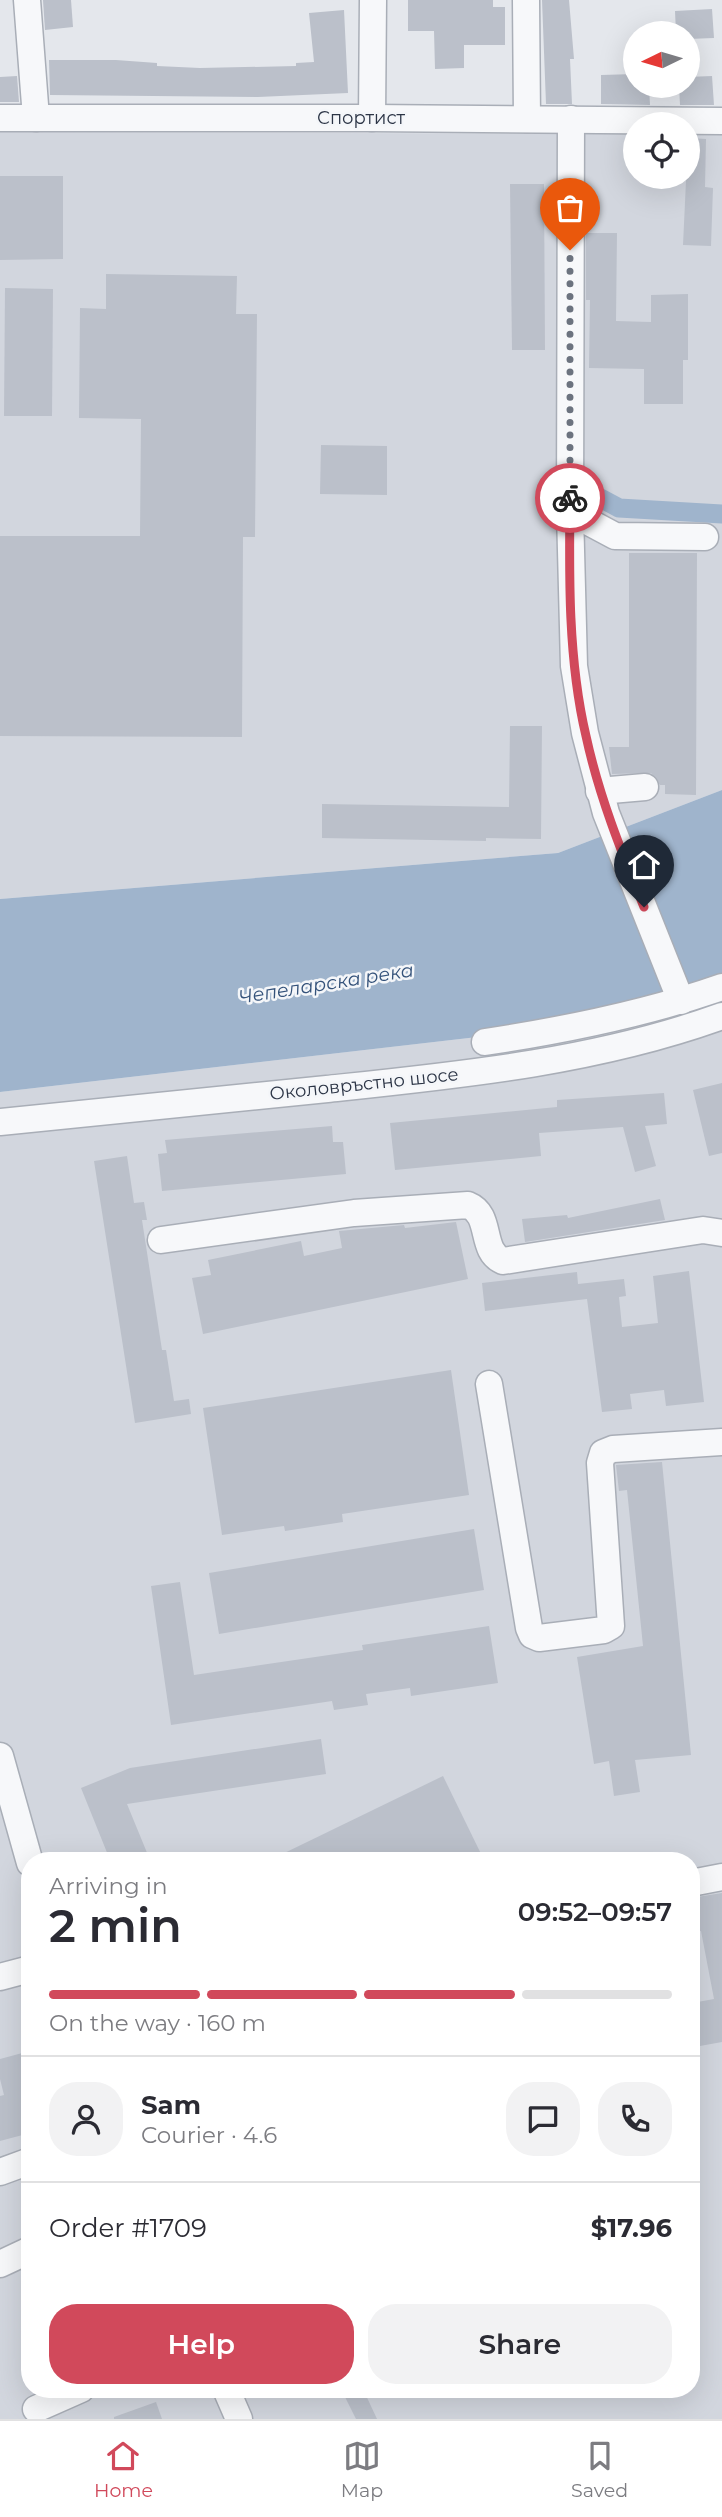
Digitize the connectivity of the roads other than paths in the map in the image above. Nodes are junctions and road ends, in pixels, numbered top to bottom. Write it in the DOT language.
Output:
graph roads {
  1 [pos="27,0"];
  2 [pos="373,0"];
  3 [pos="526,0"];
  4 [pos="0,118"];
  5 [pos="36,118"];
  6 [pos="372,118"];
  7 [pos="527,119"];
  8 [pos="571,120"];
  9 [pos="722,121"];
  10 [pos="570,512"];
  11 [pos="705,537"];
  12 [pos="645,787"];
  13 [pos="603,802"];
  14 [pos="722,987"];
  15 [pos="681,1001"];
  16 [pos="722,1016"];
  17 [pos="485,1042"];
  18 [pos="0,1122"];
  19 [pos="722,1233"];
  20 [pos="161,1240"];
  21 [pos="489,1384"];
  22 [pos="722,1442"];
  23 [pos="0,1756"];
  24 [pos="27,1852"];
  25 [pos="722,1877"];
  26 [pos="700,1881"];
  27 [pos="21,1972"];
  28 [pos="0,1978"];
  29 [pos="21,2164"];
  30 [pos="0,2172"];
  31 [pos="21,2254"];
  32 [pos="0,2264"];
  33 [pos="61,2398"];
  34 [pos="230,2398"];
  35 [pos="36,2409"];
  36 [pos="239,2419"];
  1 -- 5 [label="street"];
  2 -- 6 [label="street"];
  3 -- 7 [label="street"];
  4 -- 5 [label="street, Спортист"];
  5 -- 6 [label="street, Спортист"];
  6 -- 7 [label="street, Спортист"];
  7 -- 8 [label="street, Спортист"];
  8 -- 9 [label="street, Спортист"];
  8 -- 10 [label="street"];
  10 -- 11 [label="street"];
  10 -- 13 [label="street"];
  12 -- 13 [label="street"];
  13 -- 15 [label="street"];
  14 -- 15 [label="street"];
  15 -- 17 [label="street"];
  16 -- 18 [label="street, Околовръстно шосе"];
  19 -- 20 [label="street"];
  21 -- 22 [label="street"];
  23 -- 24 [label="street"];
  25 -- 26 [label="street"];
  27 -- 28 [label="street"];
  29 -- 30 [label="street"];
  31 -- 32 [label="street"];
  33 -- 35 [label="street"];
  34 -- 36 [label="street"];
}
